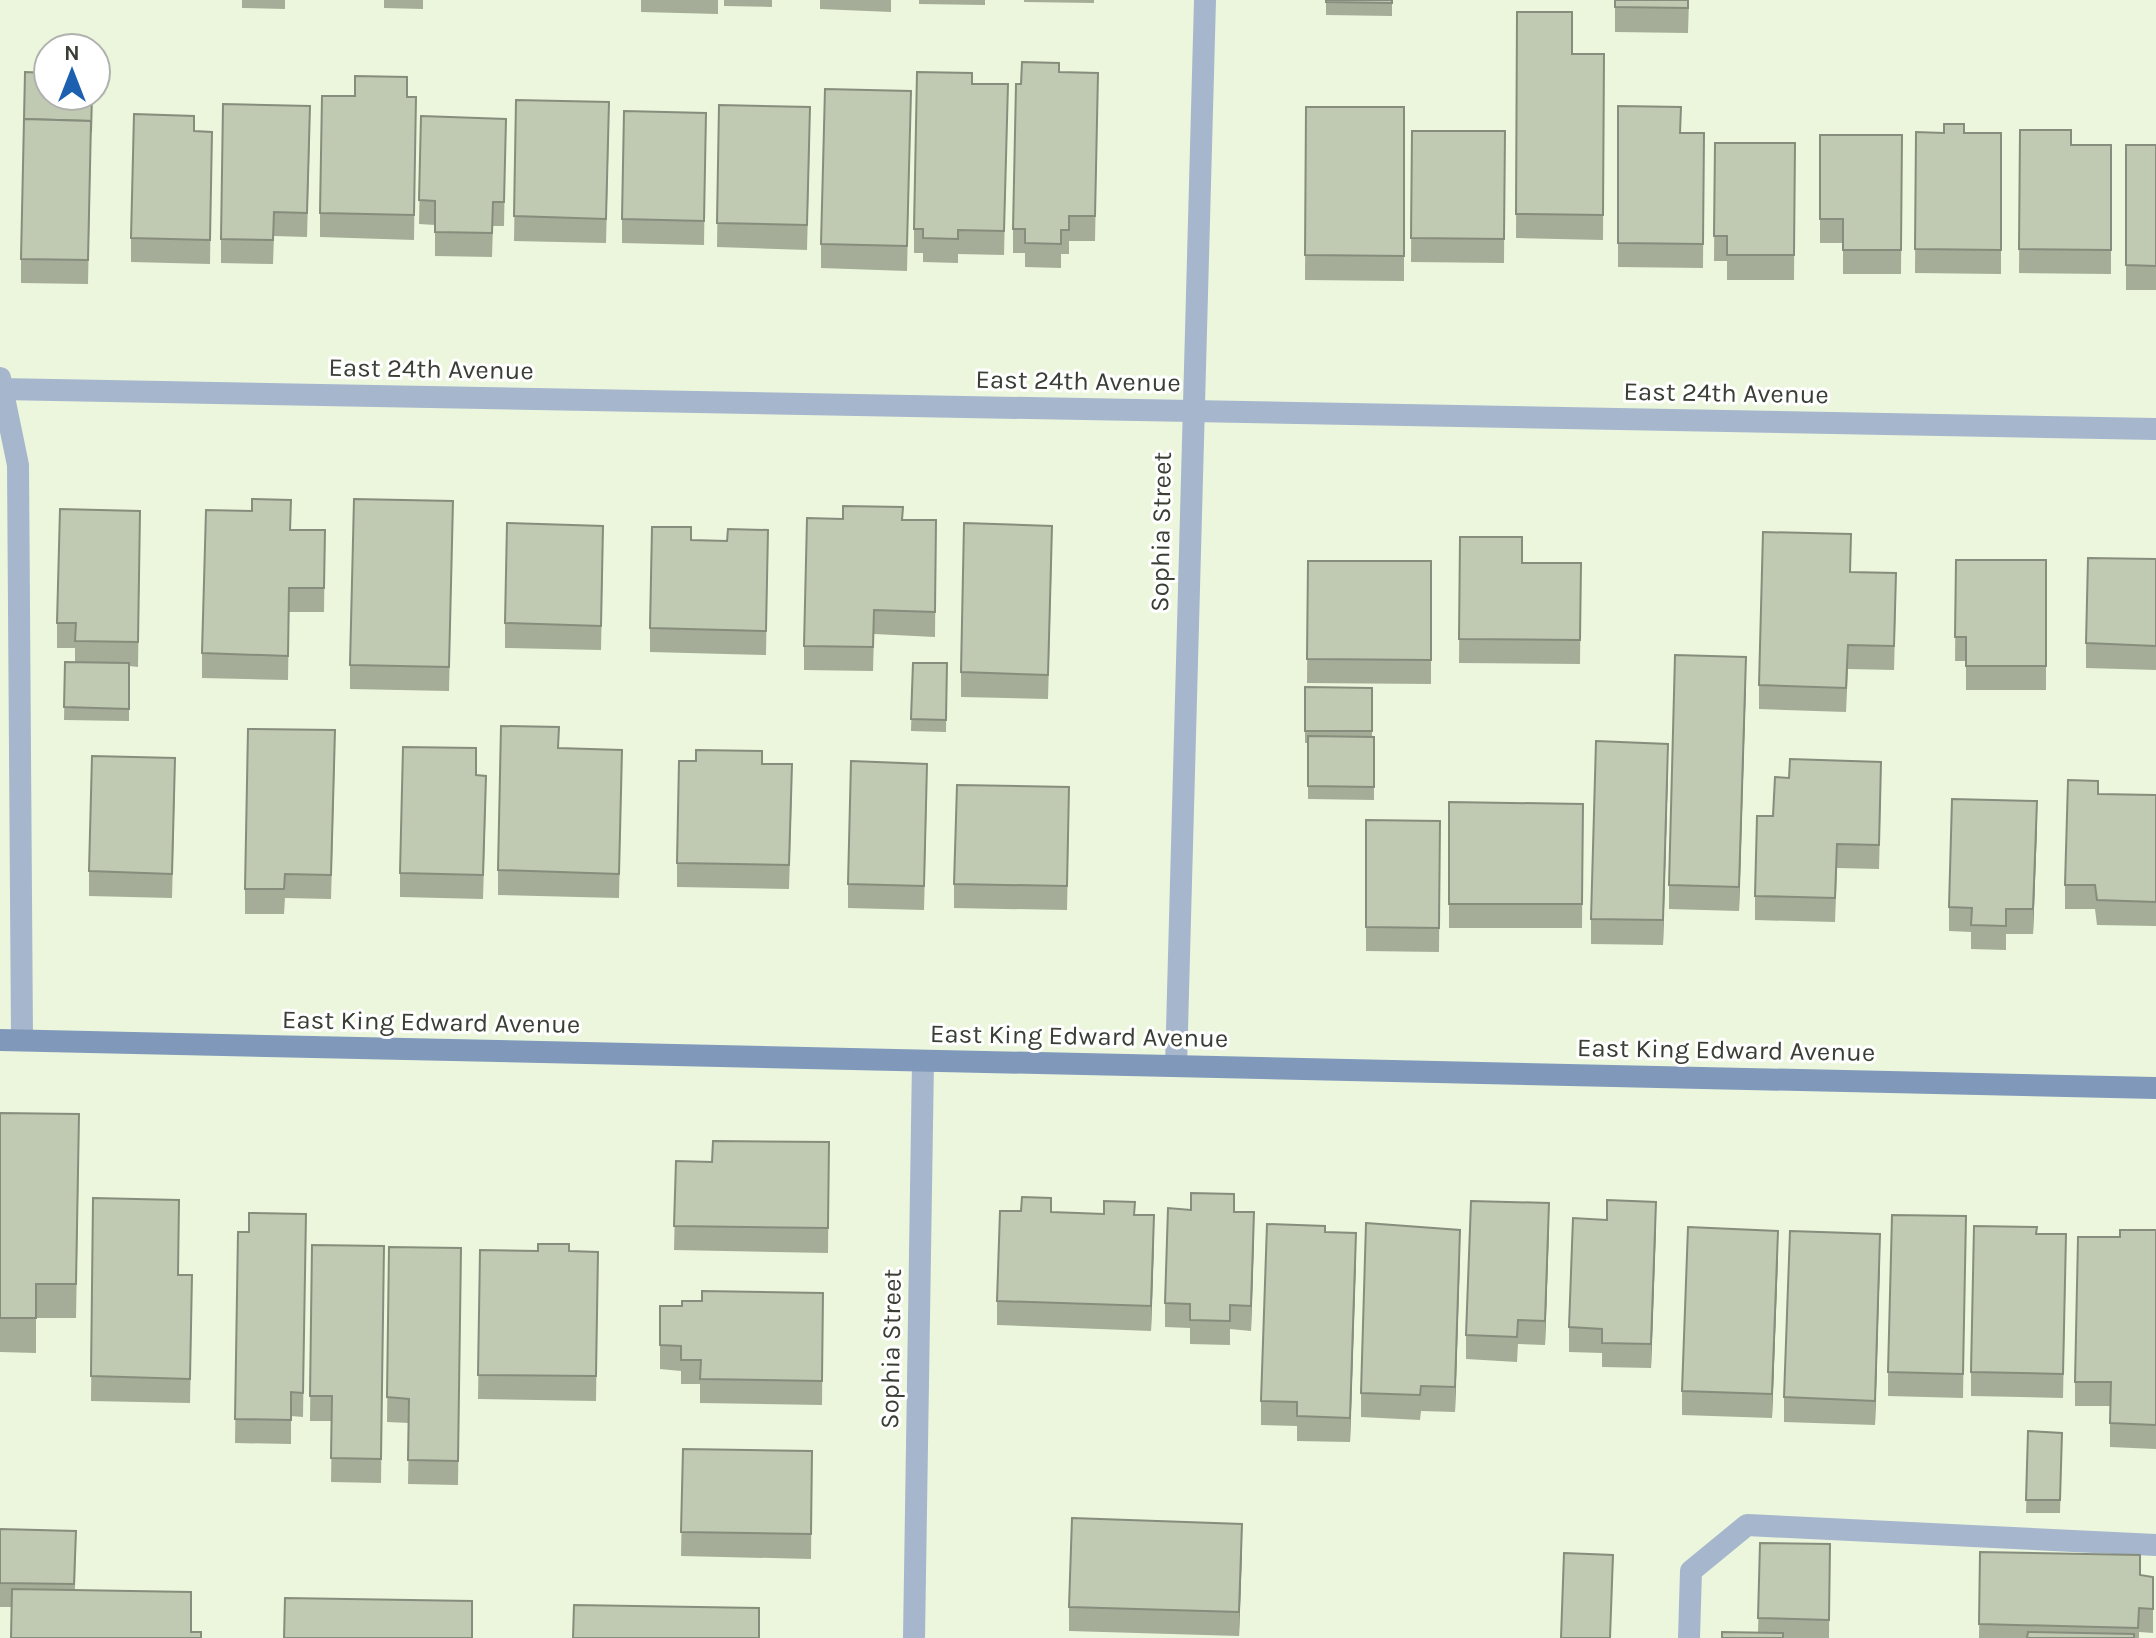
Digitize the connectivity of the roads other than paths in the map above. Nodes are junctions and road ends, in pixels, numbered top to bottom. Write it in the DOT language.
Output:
graph roads {
  1 [pos="1205,0"];
  2 [pos="1,385"];
  3 [pos="1192,411"];
  4 [pos="2156,429"];
  5 [pos="11,1040"];
  6 [pos="923,1061"];
  7 [pos="1176,1066"];
  8 [pos="2156,1088"];
  9 [pos="2156,1545"];
  10 [pos="914,1638"];
  11 [pos="1689,1638"];
  1 -- 3 [label="street, Sophia Street"];
  2 -- 3 [label="street, East 24th Avenue"];
  2 -- 5 [label="street"];
  3 -- 4 [label="street, East 24th Avenue"];
  3 -- 7 [label="street, Sophia Street"];
  5 -- 6 [label="main road, East King Edward Avenue"];
  6 -- 7 [label="main road, East King Edward Avenue"];
  6 -- 10 [label="street, Sophia Street"];
  7 -- 8 [label="main road, East King Edward Avenue"];
  9 -- 11 [label="street"];
}
